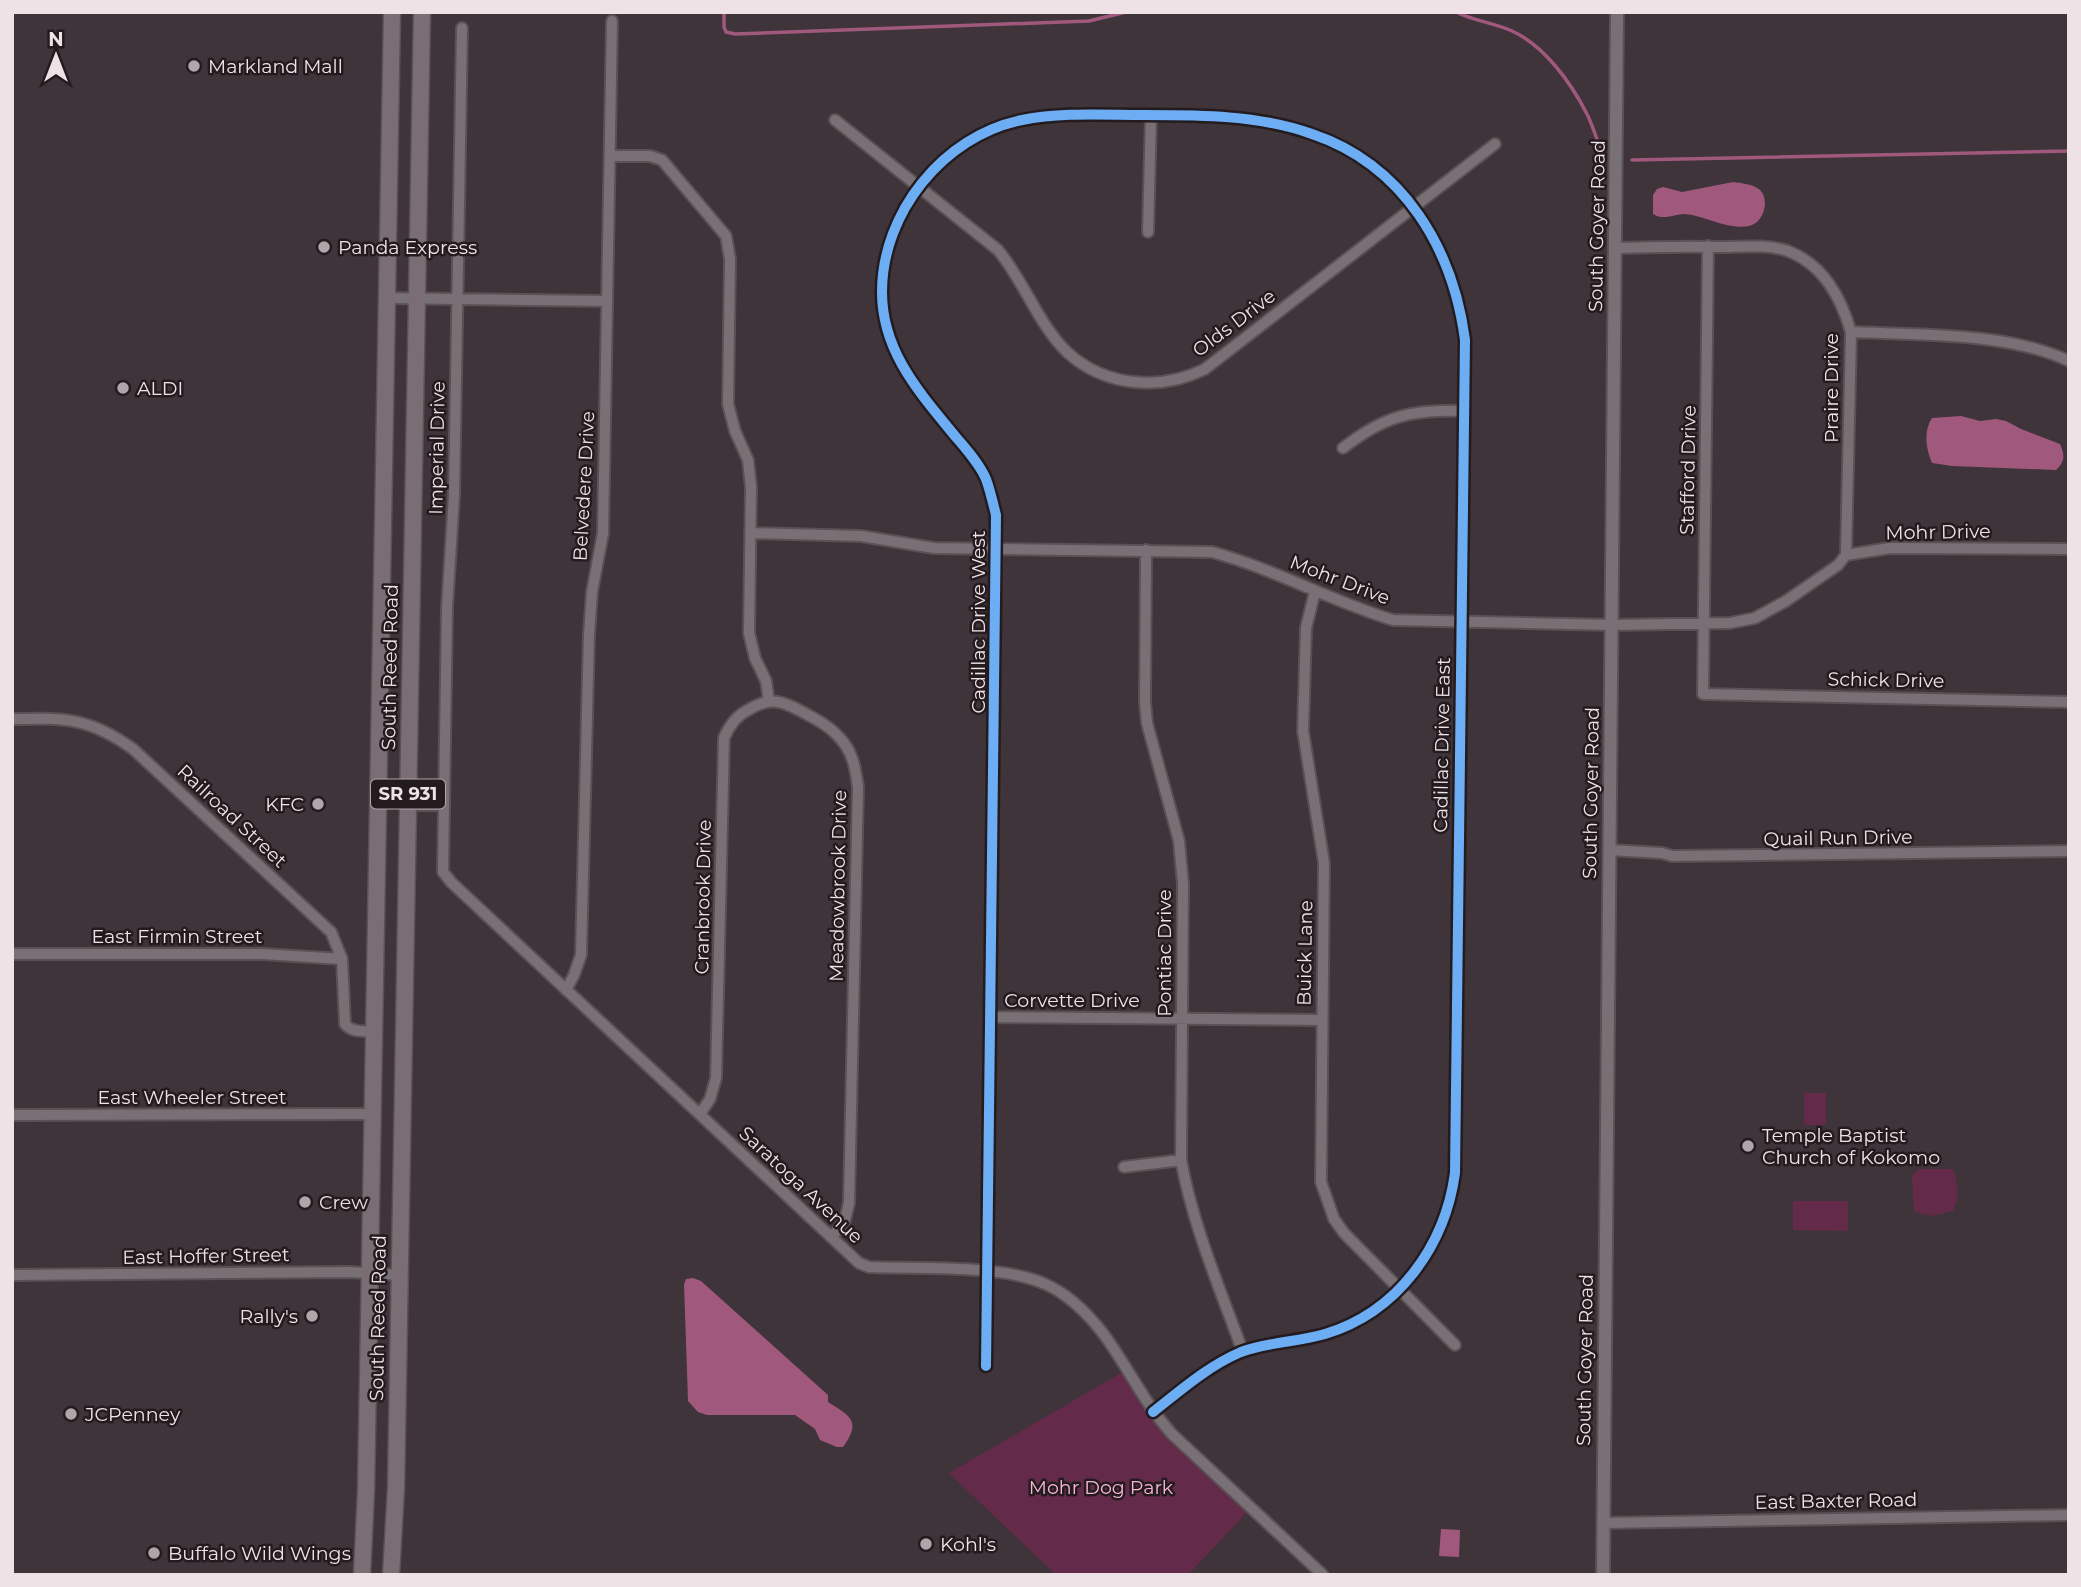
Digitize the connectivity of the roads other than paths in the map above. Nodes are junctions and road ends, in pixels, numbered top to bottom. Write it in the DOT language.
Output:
graph roads {
  1 [pos="392,12"];
  2 [pos="422,12"];
  3 [pos="1618,12"];
  4 [pos="612,21"];
  5 [pos="463,28"];
  6 [pos="1151,115"];
  7 [pos="835,120"];
  8 [pos="1495,144"];
  9 [pos="611,156"];
  10 [pos="917,187"];
  11 [pos="1415,206"];
  12 [pos="1147,232"];
  13 [pos="1708,246"];
  14 [pos="1616,248"];
  15 [pos="387,298"];
  16 [pos="417,300"];
  17 [pos="458,300"];
  18 [pos="607,301"];
  19 [pos="1851,332"];
  20 [pos="2069,361"];
  21 [pos="1464,411"];
  22 [pos="1343,448"];
  23 [pos="750,533"];
  24 [pos="997,549"];
  25 [pos="2069,549"];
  26 [pos="1146,550"];
  27 [pos="1846,555"];
  28 [pos="1315,591"];
  29 [pos="1461,623"];
  30 [pos="1704,623"];
  31 [pos="1612,625"];
  32 [pos="1703,694"];
  33 [pos="769,701"];
  34 [pos="2069,702"];
  35 [pos="12,719"];
  36 [pos="408,805"];
  37 [pos="444,805"];
  38 [pos="1609,850"];
  39 [pos="2069,851"];
  40 [pos="443,868"];
  41 [pos="12,954"];
  42 [pos="342,958"];
  43 [pos="566,990"];
  44 [pos="990,1017"];
  45 [pos="1181,1018"];
  46 [pos="1322,1020"];
  47 [pos="374,1031"];
  48 [pos="373,1114"];
  49 [pos="700,1114"];
  50 [pos="12,1115"];
  51 [pos="1181,1160"];
  52 [pos="1124,1167"];
  53 [pos="832,1237"];
  54 [pos="987,1271"];
  55 [pos="370,1273"];
  56 [pos="12,1275"];
  57 [pos="399,1275"];
  58 [pos="1400,1289"];
  59 [pos="1455,1345"];
  60 [pos="1243,1352"];
  61 [pos="986,1366"];
  62 [pos="1153,1412"];
  63 [pos="2069,1515"];
  64 [pos="1604,1523"];
  65 [pos="362,1575"];
  66 [pos="391,1575"];
  67 [pos="1322,1575"];
  68 [pos="1603,1575"];
  1 -- 15 [label="main road, South Reed Road / SR 931"];
  2 -- 16 [label="main road, South Reed Road / SR 931"];
  3 -- 14 [label="street, South Goyer Road"];
  4 -- 9 [label="street, Belvedere Drive"];
  5 -- 17 [label="street, Imperial Drive"];
  6 -- 10 [label="street, Cadillac Drive West"];
  6 -- 11 [label="street, Cadillac Drive East"];
  6 -- 12 [label="street"];
  7 -- 10 [label="street, Olds Drive"];
  8 -- 11 [label="street, Olds Drive"];
  9 -- 18 [label="street, Belvedere Drive"];
  9 -- 23 [label="street"];
  10 -- 11 [label="street, Olds Drive"];
  10 -- 24 [label="street, Cadillac Drive West"];
  11 -- 21 [label="street, Cadillac Drive East"];
  13 -- 14 [label="street, Praire Drive"];
  13 -- 19 [label="street, Praire Drive"];
  13 -- 30 [label="street, Stafford Drive"];
  14 -- 31 [label="street, South Goyer Road"];
  15 -- 16 [label="street"];
  15 -- 47 [label="main road, South Reed Road / SR 931"];
  16 -- 17 [label="street"];
  16 -- 36 [label="main road, South Reed Road / SR 931"];
  17 -- 18 [label="street"];
  17 -- 37 [label="street, Imperial Drive"];
  18 -- 43 [label="street, Belvedere Drive"];
  19 -- 20 [label="street"];
  19 -- 27 [label="street, Praire Drive"];
  21 -- 22 [label="street"];
  21 -- 29 [label="street, Cadillac Drive East"];
  23 -- 24 [label="street, Mohr Drive"];
  23 -- 33 [label="street"];
  24 -- 26 [label="street, Mohr Drive"];
  24 -- 44 [label="street, Cadillac Drive West"];
  25 -- 27 [label="street, Mohr Drive"];
  26 -- 28 [label="street, Mohr Drive"];
  26 -- 45 [label="street, Pontiac Drive"];
  27 -- 30 [label="street, Mohr Drive"];
  28 -- 29 [label="street, Mohr Drive"];
  28 -- 46 [label="street, Buick Lane"];
  29 -- 31 [label="street, Mohr Drive"];
  29 -- 58 [label="street, Cadillac Drive East"];
  30 -- 31 [label="street, Mohr Drive"];
  30 -- 32 [label="street, Stafford Drive"];
  31 -- 38 [label="street, South Goyer Road"];
  32 -- 34 [label="street, Schick Drive"];
  33 -- 49 [label="street, Cranbrook Drive"];
  33 -- 53 [label="street, Meadowbrook Drive"];
  35 -- 42 [label="street, Railroad Street"];
  36 -- 37 [label="street"];
  36 -- 57 [label="main road, South Reed Road / SR 931"];
  37 -- 40 [label="street, Imperial Drive"];
  38 -- 39 [label="street, Quail Run Drive"];
  38 -- 64 [label="street, South Goyer Road"];
  40 -- 43 [label="street, Saratoga Avenue"];
  41 -- 42 [label="street, East Firmin Street"];
  42 -- 47 [label="street"];
  43 -- 49 [label="street, Saratoga Avenue"];
  44 -- 45 [label="street, Corvette Drive"];
  44 -- 54 [label="street, Cadillac Drive West"];
  45 -- 46 [label="street, Corvette Drive"];
  45 -- 51 [label="street, Pontiac Drive"];
  46 -- 58 [label="street, Buick Lane"];
  47 -- 48 [label="main road, South Reed Road / SR 931"];
  48 -- 50 [label="street, East Wheeler Street"];
  48 -- 55 [label="main road, South Reed Road / SR 931"];
  49 -- 53 [label="street, Saratoga Avenue"];
  51 -- 52 [label="street"];
  51 -- 60 [label="street, Pontiac Drive"];
  53 -- 54 [label="street, Saratoga Avenue"];
  54 -- 61 [label="street, Cadillac Drive West"];
  54 -- 62 [label="street, Saratoga Avenue"];
  55 -- 56 [label="street, East Hoffer Street"];
  55 -- 57 [label="street, East Hoffer Street"];
  55 -- 65 [label="main road, South Reed Road / SR 931"];
  57 -- 66 [label="main road, South Reed Road / SR 931"];
  58 -- 59 [label="street, Buick Lane"];
  58 -- 60 [label="street, Cadillac Drive East"];
  60 -- 62 [label="street, Cadillac Drive East"];
  62 -- 67 [label="street, Saratoga Avenue"];
  63 -- 64 [label="street, East Baxter Road"];
  64 -- 68 [label="street, South Goyer Road"];
}
